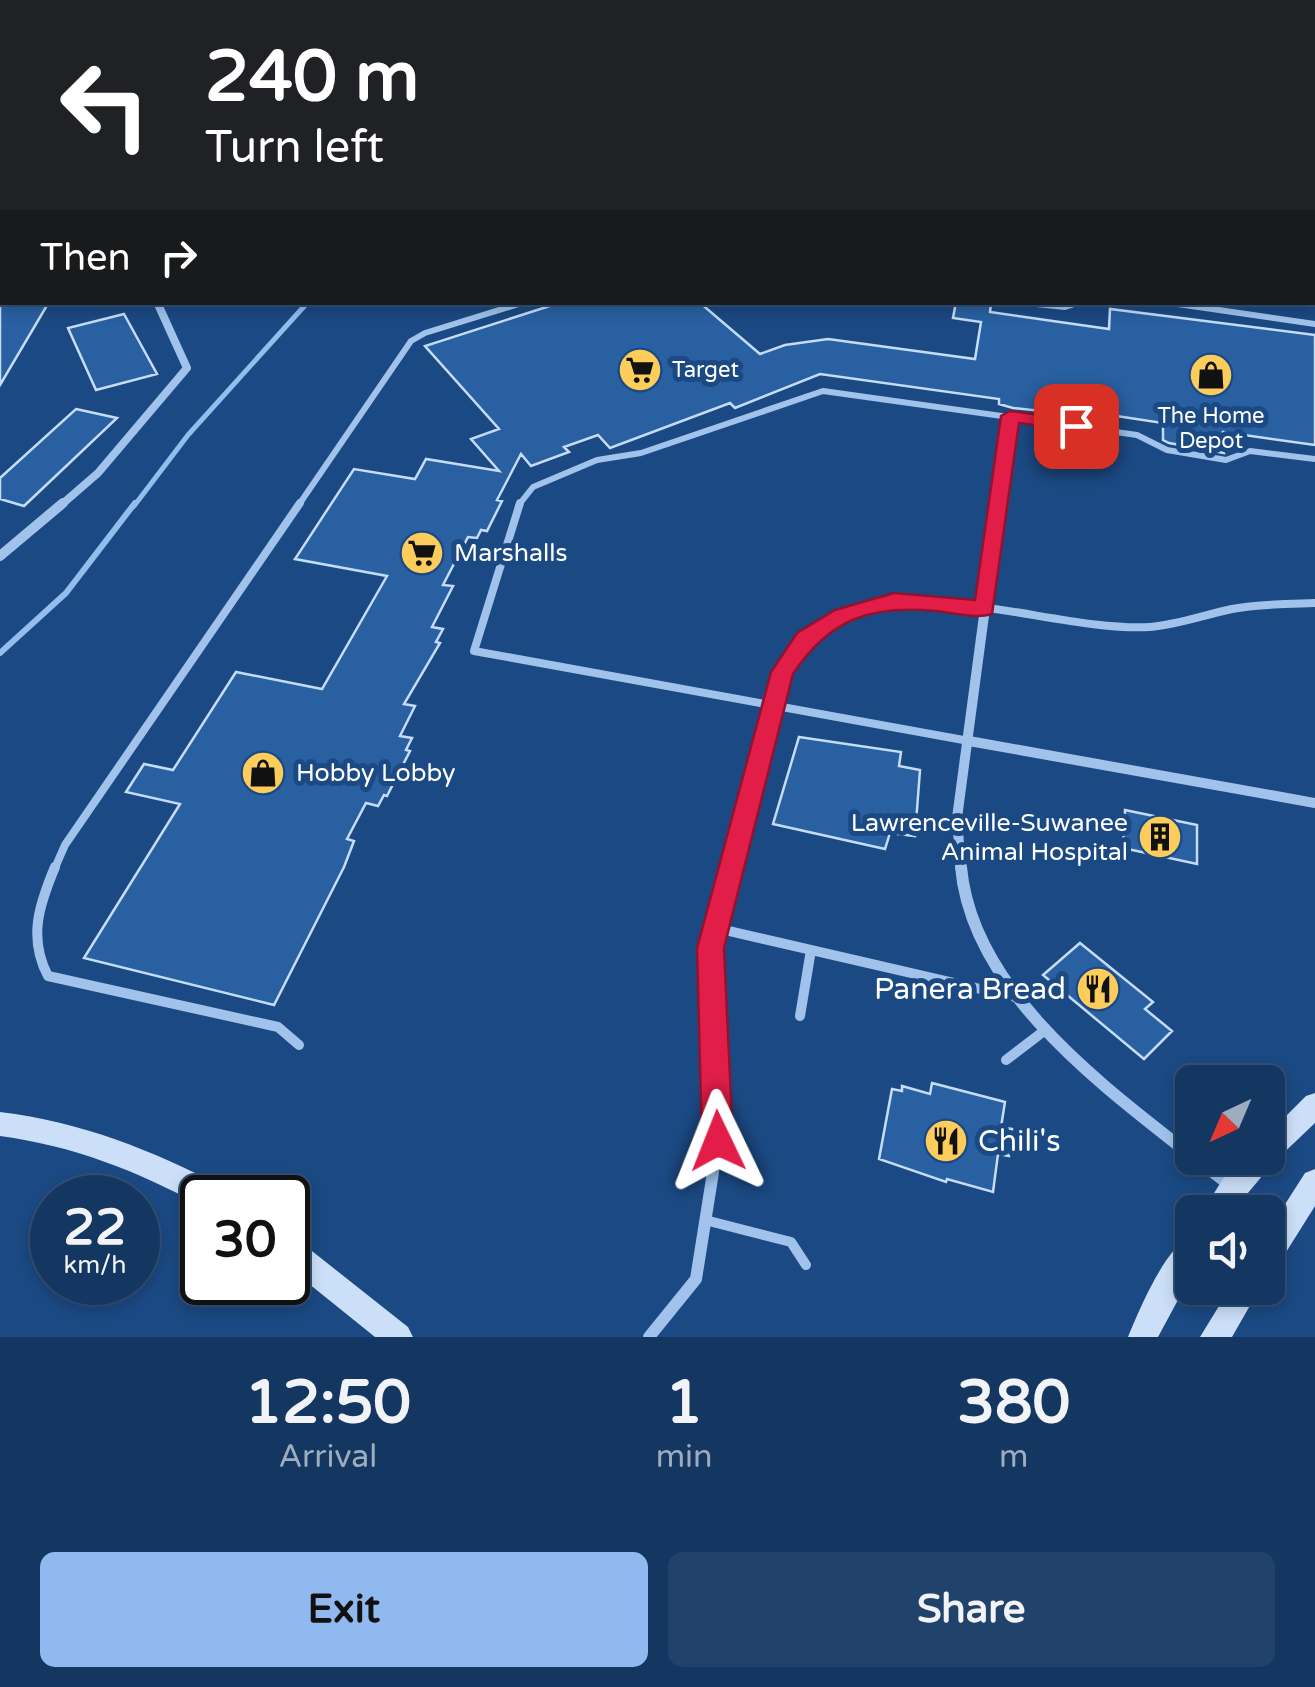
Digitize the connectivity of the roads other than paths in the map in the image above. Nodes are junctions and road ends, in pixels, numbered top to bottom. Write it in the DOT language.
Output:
graph roads {
  1 [pos="158,305"];
  2 [pos="515,305"];
  3 [pos="1045,305"];
  4 [pos="1071,305"];
  5 [pos="1185,305"];
  6 [pos="1315,324"];
  7 [pos="1010,416"];
  8 [pos="1315,459"];
  9 [pos="0,556"];
  10 [pos="1315,604"];
  11 [pos="984,608"];
  12 [pos="775,705"];
  13 [pos="969,741"];
  14 [pos="1315,803"];
  15 [pos="716,928"];
  16 [pos="811,950"];
  17 [pos="1015,997"];
  18 [pos="800,1016"];
  19 [pos="1044,1032"];
  20 [pos="300,1045"];
  21 [pos="1006,1060"];
  22 [pos="1315,1105"];
  23 [pos="0,1124"];
  24 [pos="1285,1135"];
  25 [pos="1175,1142"];
  26 [pos="1217,1175"];
  27 [pos="1246,1175"];
  28 [pos="180,1179"];
  29 [pos="1315,1182"];
  30 [pos="1233,1188"];
  31 [pos="1228,1195"];
  32 [pos="705,1220"];
  33 [pos="1285,1229"];
  34 [pos="806,1266"];
  35 [pos="310,1267"];
  36 [pos="1175,1275"];
  37 [pos="1235,1305"];
  38 [pos="398,1337"];
  39 [pos="649,1337"];
  40 [pos="1143,1337"];
  41 [pos="1215,1337"];
  1 -- 9 [label="street"];
  2 -- 20 [label="lane"];
  3 -- 4 [label="lane"];
  5 -- 6 [label="lane"];
  7 -- 8 [label="lane"];
  7 -- 11 [label="street"];
  7 -- 12 [label="lane"];
  10 -- 11 [label="lane"];
  11 -- 12 [label="lane"];
  11 -- 13 [label="street"];
  12 -- 13 [label="lane"];
  12 -- 15 [label="street"];
  13 -- 14 [label="street"];
  13 -- 17 [label="street"];
  15 -- 16 [label="lane"];
  15 -- 32 [label="street"];
  16 -- 17 [label="lane"];
  16 -- 18 [label="lane"];
  17 -- 19 [label="street"];
  19 -- 21 [label="lane"];
  19 -- 25 [label="street"];
  22 -- 24 [label="main road"];
  23 -- 28 [label="main road"];
  26 -- 30 [label="street"];
  27 -- 30 [label="main road"];
  29 -- 33 [label="main road"];
  30 -- 31 [label="main road"];
  32 -- 34 [label="lane"];
  32 -- 39 [label="street"];
  35 -- 38 [label="main road"];
  36 -- 40 [label="main road"];
  37 -- 41 [label="main road"];
}
